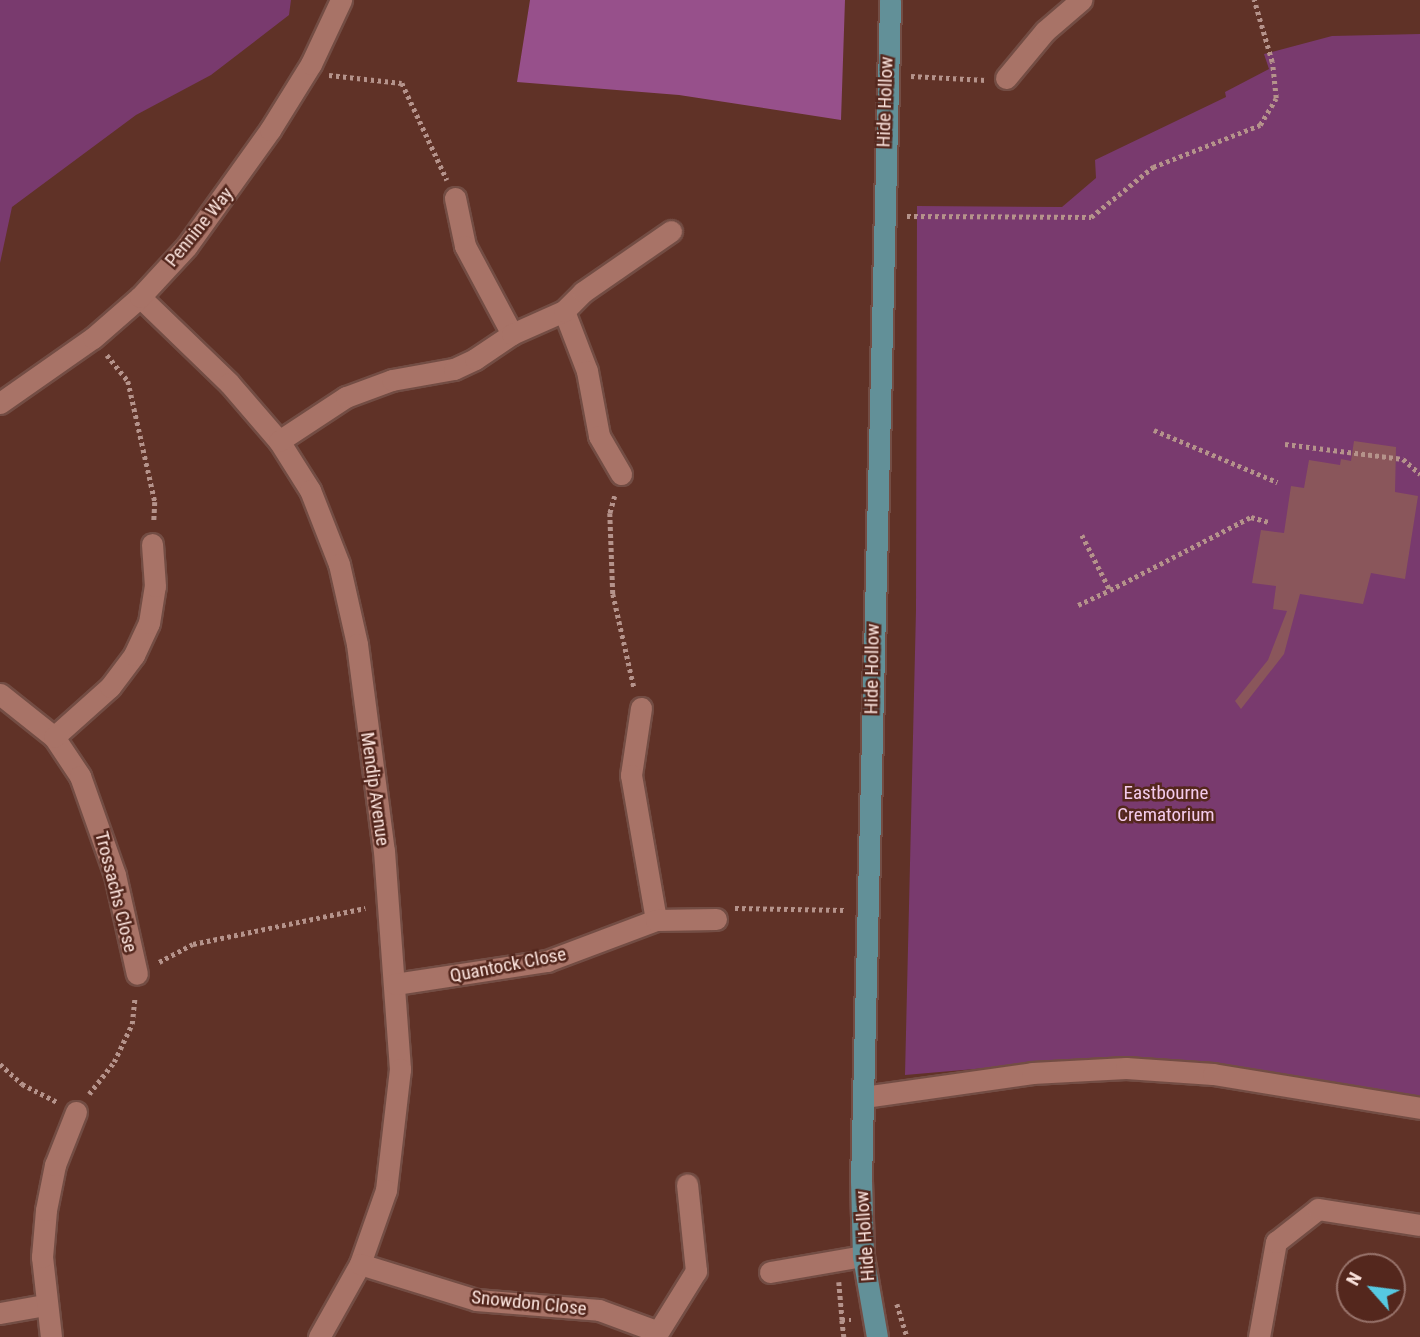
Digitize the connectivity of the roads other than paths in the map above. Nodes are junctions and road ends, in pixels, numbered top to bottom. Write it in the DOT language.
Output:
graph roads {
  1 [pos="341,0"];
  2 [pos="890,0"];
  3 [pos="1081,0"];
  4 [pos="1006,78"];
  5 [pos="455,198"];
  6 [pos="671,231"];
  7 [pos="140,297"];
  8 [pos="565,310"];
  9 [pos="512,334"];
  10 [pos="0,403"];
  11 [pos="279,441"];
  12 [pos="621,474"];
  13 [pos="152,544"];
  14 [pos="0,694"];
  15 [pos="641,708"];
  16 [pos="54,737"];
  17 [pos="716,919"];
  18 [pos="656,920"];
  19 [pos="137,974"];
  20 [pos="396,984"];
  21 [pos="863,1097"];
  22 [pos="1420,1108"];
  23 [pos="76,1112"];
  24 [pos="687,1184"];
  25 [pos="1420,1225"];
  26 [pos="863,1256"];
  27 [pos="360,1264"];
  28 [pos="770,1272"];
  29 [pos="45,1305"];
  30 [pos="0,1313"];
  31 [pos="655,1334"];
  32 [pos="51,1337"];
  33 [pos="319,1337"];
  34 [pos="877,1337"];
  35 [pos="1259,1337"];
  1 -- 7 [label="street, Pennine Way"];
  2 -- 21 [label="main road, Hide Hollow"];
  3 -- 4 [label="street"];
  5 -- 9 [label="street"];
  6 -- 8 [label="street"];
  7 -- 10 [label="street, Pennine Way"];
  7 -- 11 [label="street, Mendip Avenue"];
  8 -- 9 [label="street"];
  8 -- 12 [label="street"];
  9 -- 11 [label="street"];
  11 -- 20 [label="street, Mendip Avenue"];
  13 -- 16 [label="street"];
  14 -- 16 [label="street, Trossachs Close"];
  15 -- 18 [label="street"];
  16 -- 19 [label="street, Trossachs Close"];
  17 -- 18 [label="street, Quantock Close"];
  18 -- 20 [label="street, Quantock Close"];
  20 -- 27 [label="street, Mendip Avenue"];
  21 -- 22 [label="street"];
  21 -- 26 [label="main road, Hide Hollow"];
  23 -- 29 [label="street"];
  24 -- 31 [label="street, Snowdon Close"];
  25 -- 35 [label="street"];
  26 -- 28 [label="street"];
  26 -- 34 [label="main road, Hide Hollow"];
  27 -- 31 [label="street, Snowdon Close"];
  27 -- 33 [label="street, Mendip Avenue"];
  29 -- 30 [label="street"];
  29 -- 32 [label="street"];
}
